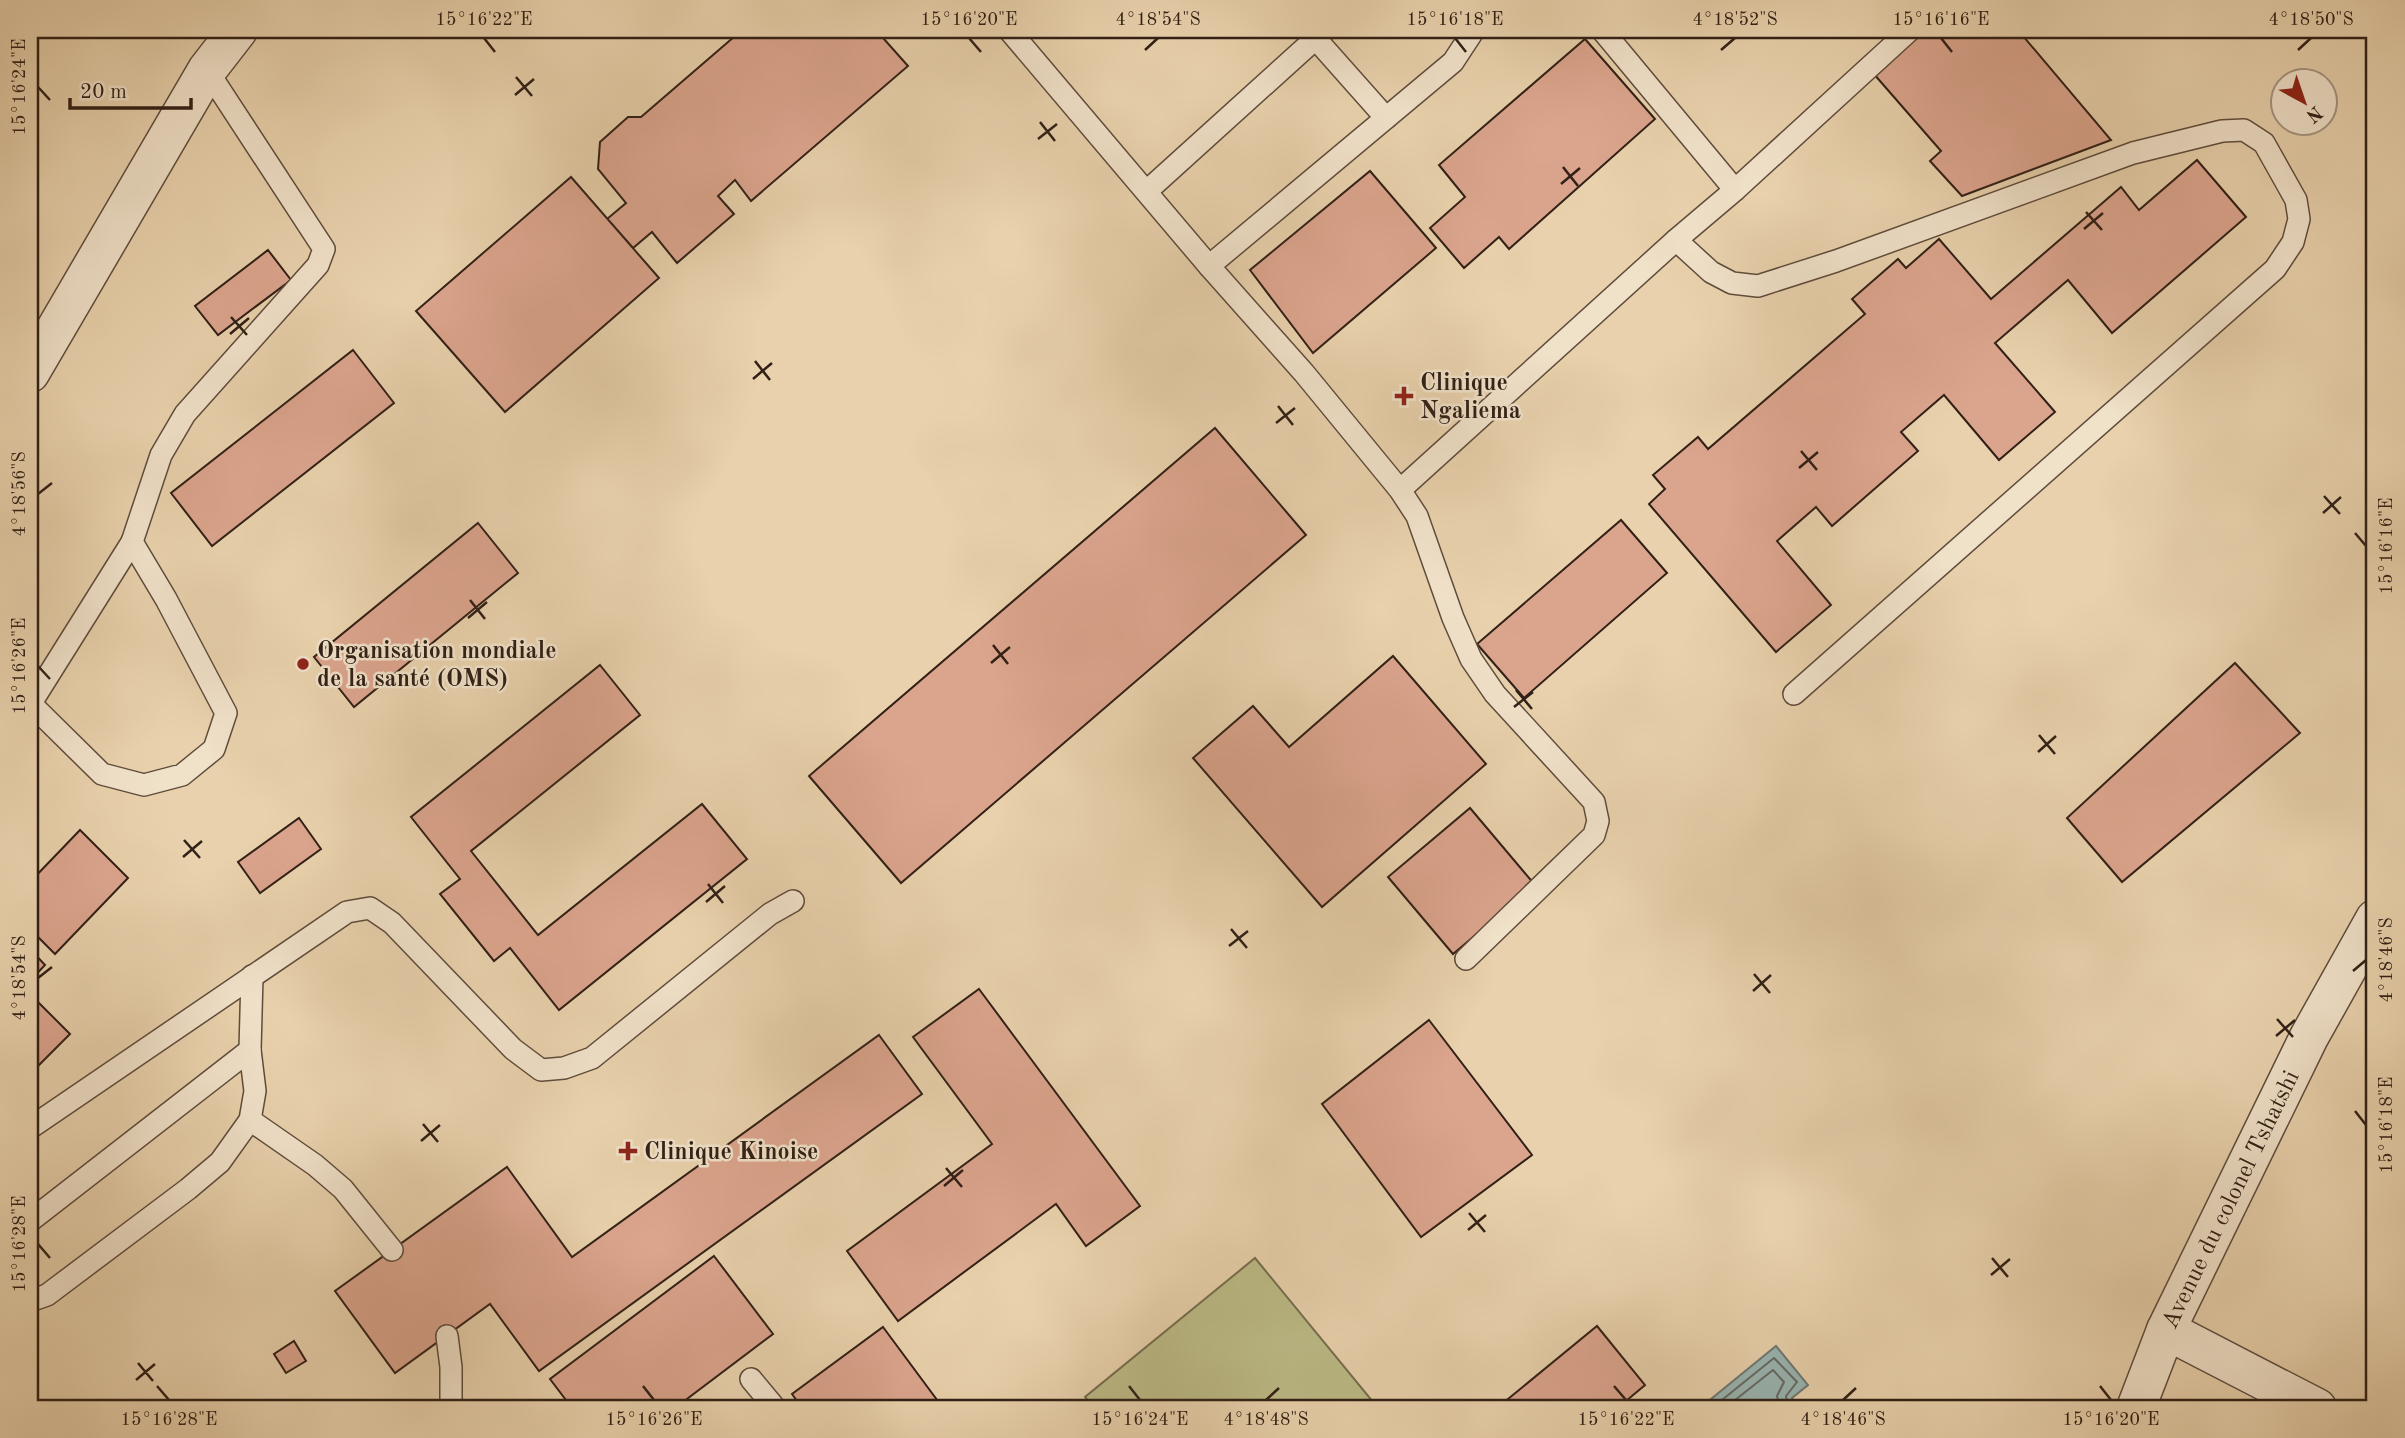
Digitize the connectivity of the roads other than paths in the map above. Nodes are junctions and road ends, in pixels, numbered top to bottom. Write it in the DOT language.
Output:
graph roads {
  1 [pos="238,30"];
  2 [pos="1009,30"];
  3 [pos="1474,30"];
  4 [pos="1602,30"];
  5 [pos="1910,30"];
  6 [pos="1320,34"];
  7 [pos="207,69"];
  8 [pos="1386,118"];
  9 [pos="1735,190"];
  10 [pos="1147,191"];
  11 [pos="1676,240"];
  12 [pos="1209,266"];
  13 [pos="30,373"];
  14 [pos="1400,490"];
  15 [pos="132,542"];
  16 [pos="1794,694"];
  17 [pos="30,703"];
  18 [pos="793,901"];
  19 [pos="2375,919"];
  20 [pos="1466,959"];
  21 [pos="252,976"];
  22 [pos="250,1050"];
  23 [pos="250,1120"];
  24 [pos="30,1128"];
  25 [pos="30,1221"];
  26 [pos="392,1250"];
  27 [pos="30,1301"];
  28 [pos="2166,1330"];
  29 [pos="447,1336"];
  30 [pos="751,1379"];
  31 [pos="451,1408"];
  32 [pos="775,1408"];
  33 [pos="2136,1408"];
  34 [pos="2317,1408"];
  1 -- 7 [label="street"];
  2 -- 10 [label="lane"];
  3 -- 8 [label="lane"];
  4 -- 9 [label="lane"];
  5 -- 9 [label="lane"];
  6 -- 8 [label="lane"];
  6 -- 10 [label="lane"];
  7 -- 13 [label="street"];
  7 -- 15 [label="lane"];
  8 -- 12 [label="lane"];
  9 -- 11 [label="lane"];
  10 -- 12 [label="lane"];
  11 -- 14 [label="lane"];
  11 -- 16 [label="lane"];
  12 -- 14 [label="lane"];
  14 -- 20 [label="lane"];
  15 -- 17 [label="lane"];
  15 -- 17 [label="lane"];
  18 -- 21 [label="lane"];
  19 -- 28 [label="street, Avenue du colonel Tshatshi"];
  21 -- 22 [label="lane"];
  21 -- 24 [label="lane"];
  22 -- 23 [label="lane"];
  22 -- 25 [label="lane"];
  23 -- 26 [label="lane"];
  23 -- 27 [label="lane"];
  28 -- 33 [label="street, Avenue du colonel Tshatshi"];
  28 -- 34 [label="street"];
  29 -- 31 [label="lane"];
  30 -- 32 [label="lane"];
}
